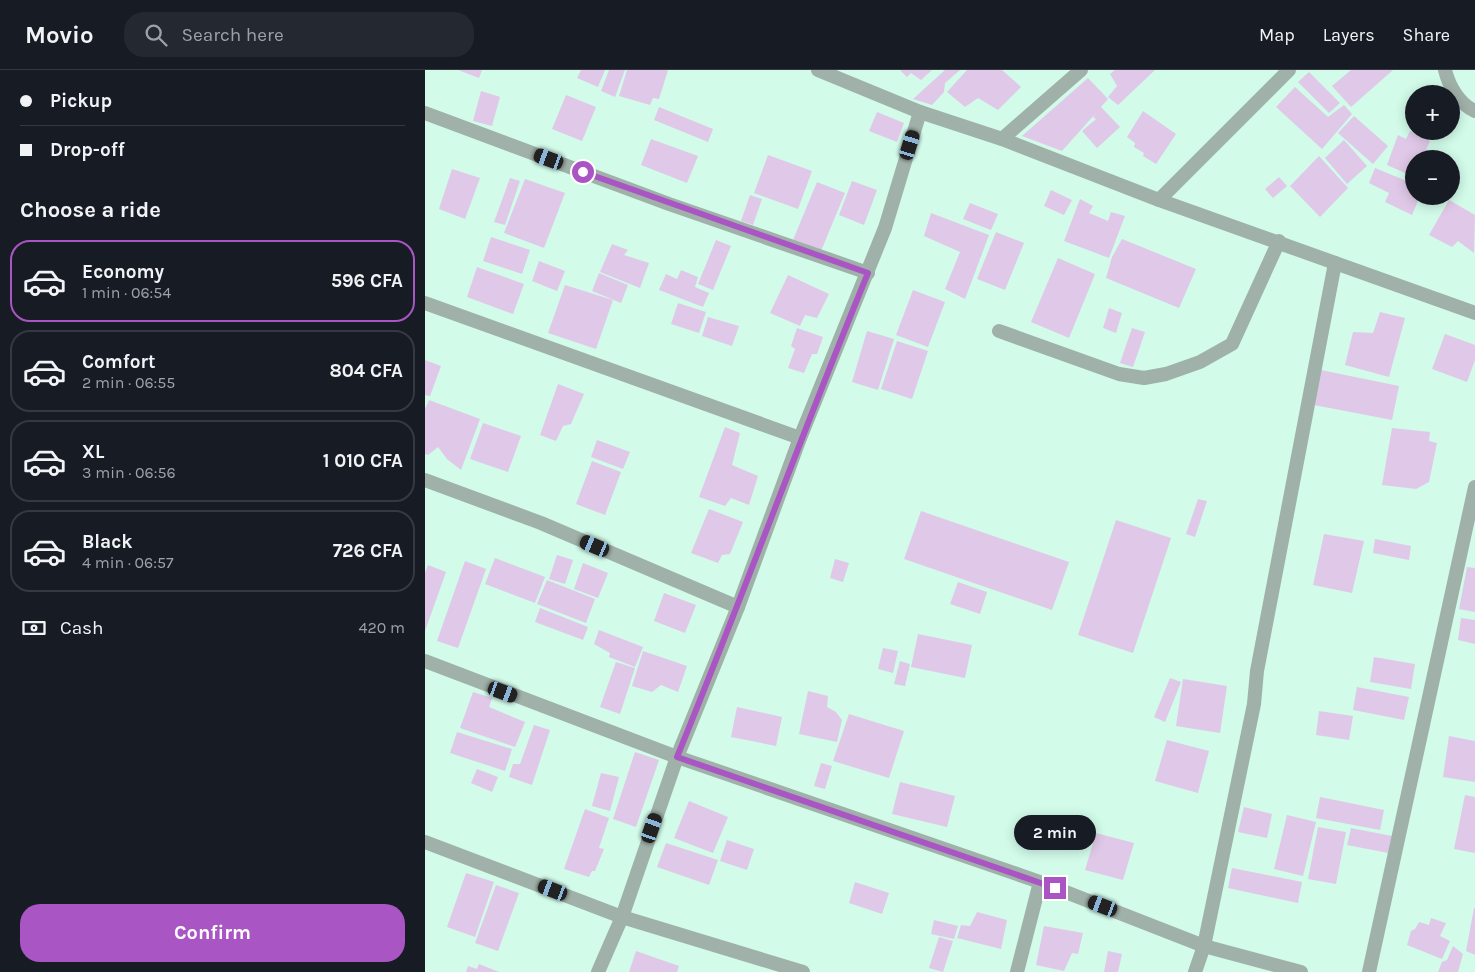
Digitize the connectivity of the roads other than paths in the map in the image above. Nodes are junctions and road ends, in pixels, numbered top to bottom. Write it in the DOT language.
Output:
graph roads {
  1 [pos="819,70"];
  2 [pos="1081,70"];
  3 [pos="1289,70"];
  4 [pos="1445,70"];
  5 [pos="1475,111"];
  6 [pos="920,112"];
  7 [pos="425,114"];
  8 [pos="1002,139"];
  9 [pos="1159,200"];
  10 [pos="1279,242"];
  11 [pos="1335,263"];
  12 [pos="868,273"];
  13 [pos="425,303"];
  14 [pos="1475,313"];
  15 [pos="999,331"];
  16 [pos="800,438"];
  17 [pos="425,480"];
  18 [pos="1475,487"];
  19 [pos="738,607"];
  20 [pos="425,661"];
  21 [pos="677,757"];
  22 [pos="425,842"];
  23 [pos="1040,882"];
  24 [pos="621,917"];
  25 [pos="1204,946"];
  26 [pos="598,972"];
  27 [pos="803,972"];
  28 [pos="1017,972"];
  29 [pos="1195,972"];
  30 [pos="1301,972"];
  31 [pos="1369,972"];
  1 -- 6 [label="street"];
  2 -- 8 [label="street"];
  3 -- 9 [label="street"];
  4 -- 5 [label="street"];
  6 -- 8 [label="street"];
  6 -- 12 [label="street"];
  7 -- 12 [label="street"];
  8 -- 9 [label="street"];
  9 -- 10 [label="street"];
  10 -- 11 [label="street"];
  10 -- 15 [label="street"];
  11 -- 14 [label="street"];
  11 -- 25 [label="street"];
  12 -- 16 [label="street"];
  13 -- 16 [label="street"];
  16 -- 19 [label="street"];
  17 -- 19 [label="street"];
  18 -- 31 [label="street"];
  19 -- 21 [label="street"];
  20 -- 21 [label="street"];
  21 -- 23 [label="street"];
  21 -- 24 [label="street"];
  22 -- 24 [label="street"];
  23 -- 25 [label="street"];
  23 -- 28 [label="street"];
  24 -- 26 [label="street"];
  24 -- 27 [label="street"];
  25 -- 29 [label="street"];
  25 -- 30 [label="street"];
}
